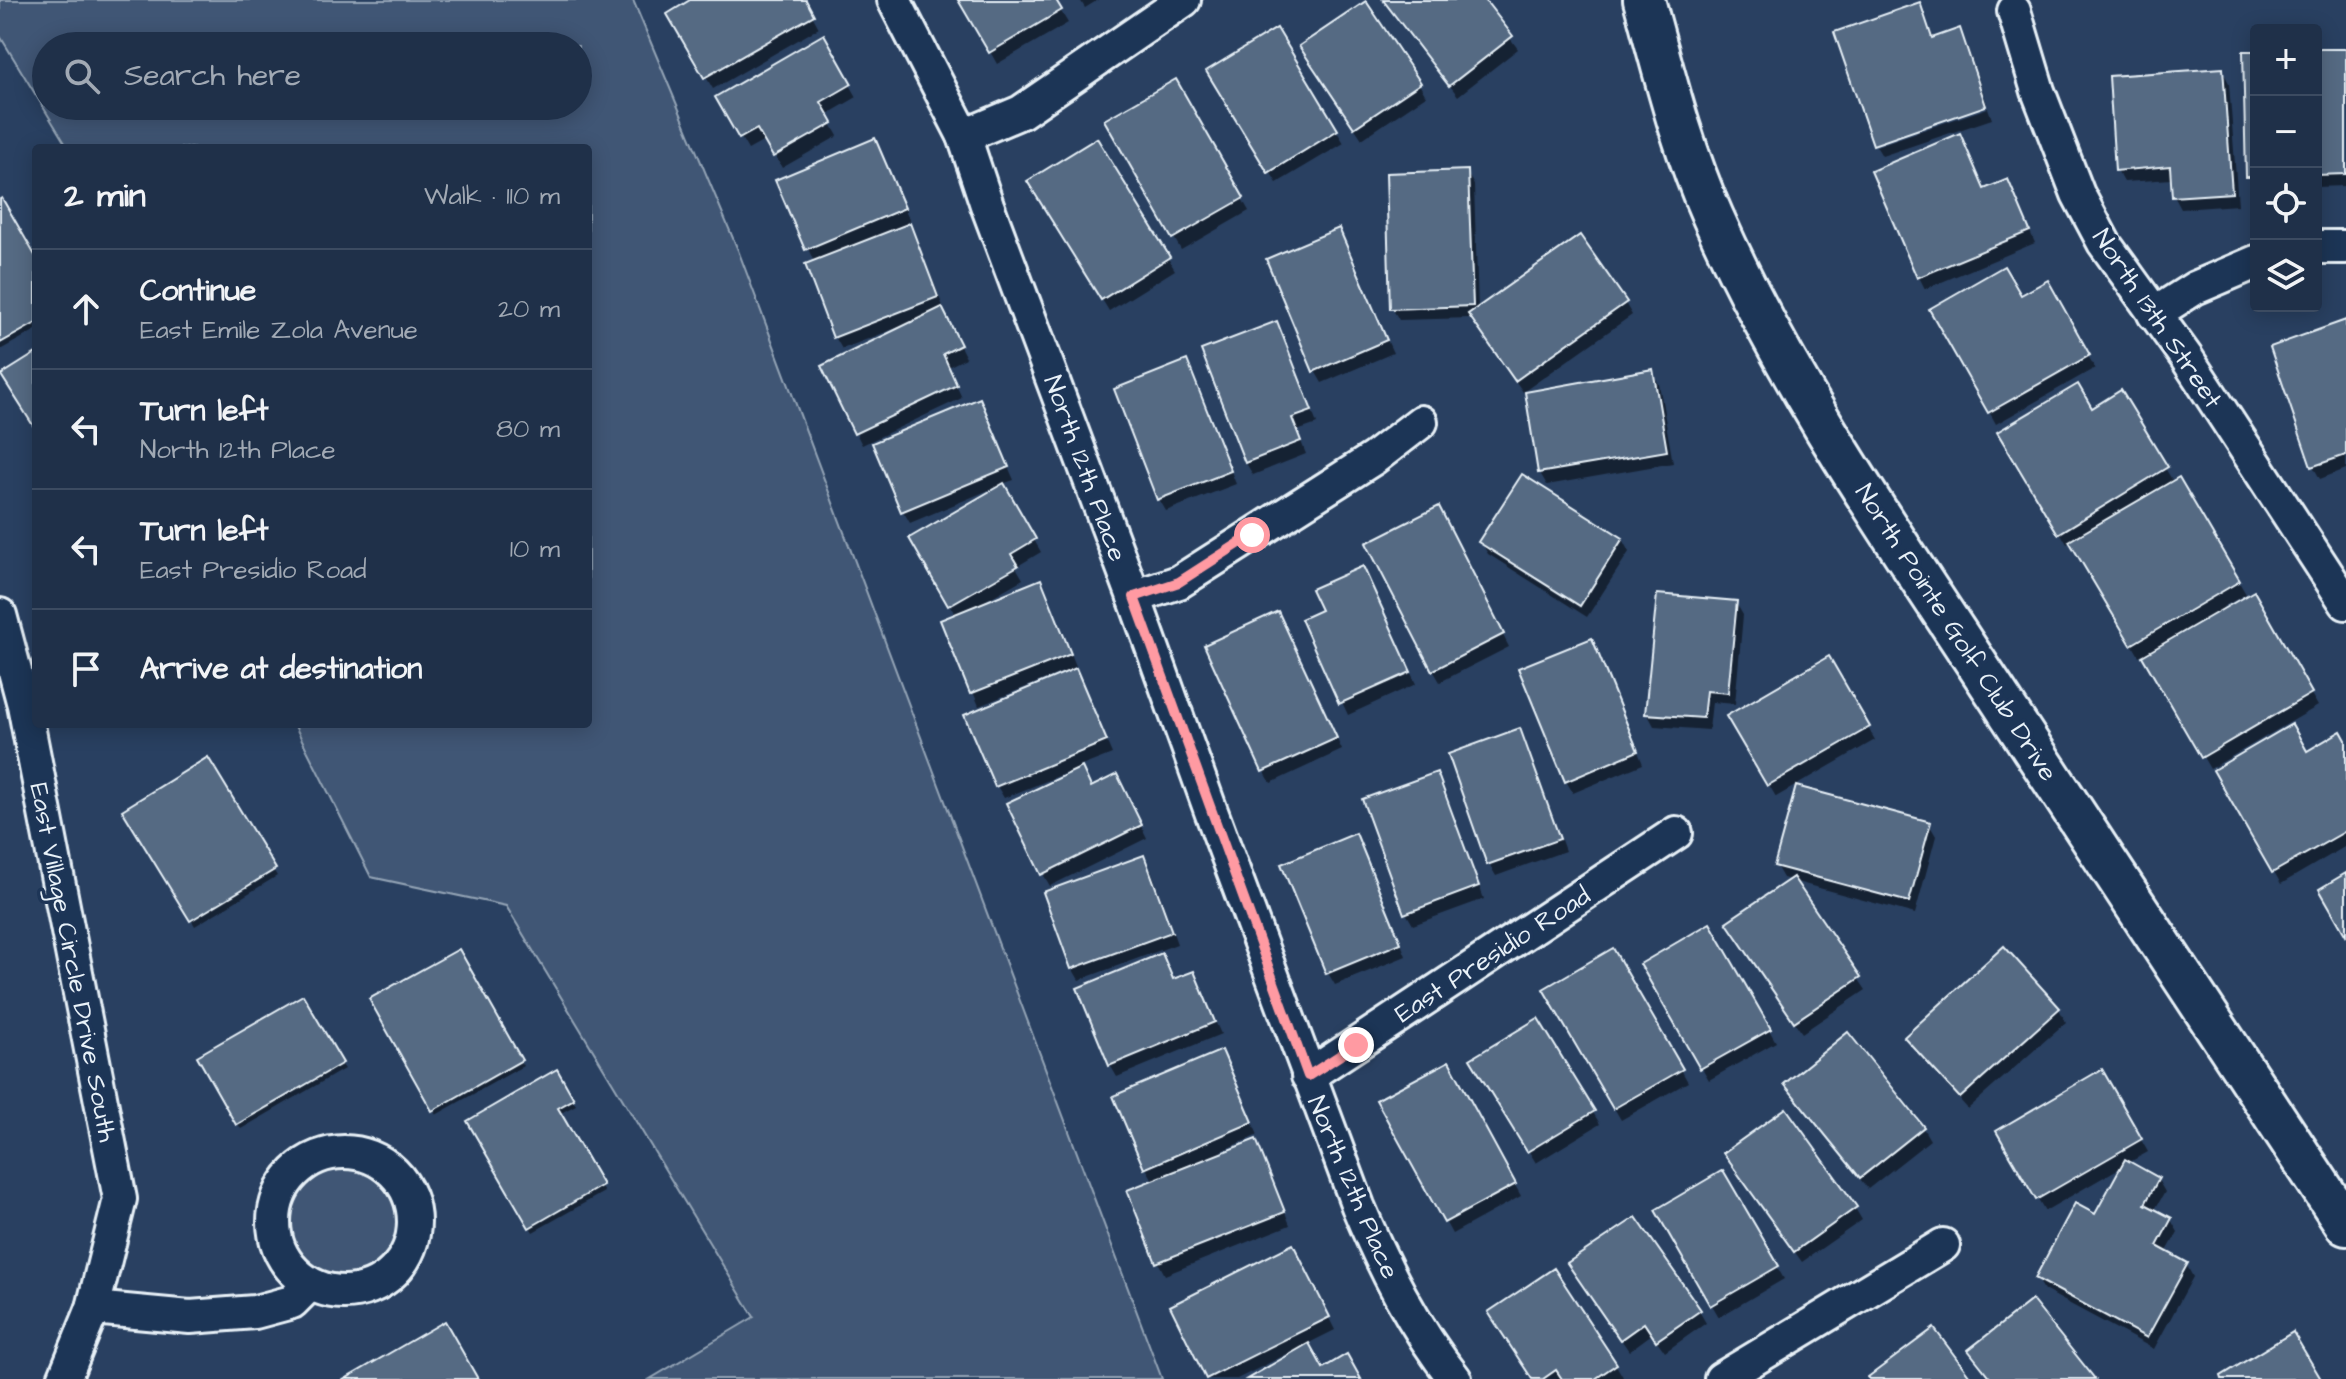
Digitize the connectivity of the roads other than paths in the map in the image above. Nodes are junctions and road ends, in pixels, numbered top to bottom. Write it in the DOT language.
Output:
graph roads {
  1 [pos="894,0"];
  2 [pos="1184,0"];
  3 [pos="1644,0"];
  4 [pos="2014,11"];
  5 [pos="964,136"];
  6 [pos="2322,247"];
  7 [pos="2346,247"];
  8 [pos="2250,265"];
  9 [pos="2154,314"];
  10 [pos="1421,422"];
  11 [pos="1134,597"];
  12 [pos="2346,603"];
  13 [pos="0,615"];
  14 [pos="1676,833"];
  15 [pos="1308,1076"];
  16 [pos="2346,1225"];
  17 [pos="1943,1245"];
  18 [pos="310,1284"];
  19 [pos="93,1308"];
  20 [pos="64,1379"];
  21 [pos="1455,1379"];
  22 [pos="1721,1379"];
  1 -- 5 [label="street, North 12th Place"];
  2 -- 5 [label="street"];
  3 -- 16 [label="street, North Pointe Golf Club Drive"];
  4 -- 9 [label="street, North 13th Street"];
  5 -- 11 [label="street, North 12th Place"];
  6 -- 7 [label="street"];
  8 -- 9 [label="street"];
  9 -- 12 [label="street, North 13th Street"];
  10 -- 11 [label="street"];
  11 -- 15 [label="street, North 12th Place"];
  13 -- 19 [label="street, East Village Circle Drive South"];
  14 -- 15 [label="street, East Presidio Road"];
  15 -- 21 [label="street, North 12th Place"];
  17 -- 22 [label="street"];
  18 -- 18 [label="street"];
  18 -- 19 [label="street"];
  19 -- 20 [label="street, East Village Circle Drive South"];
}
